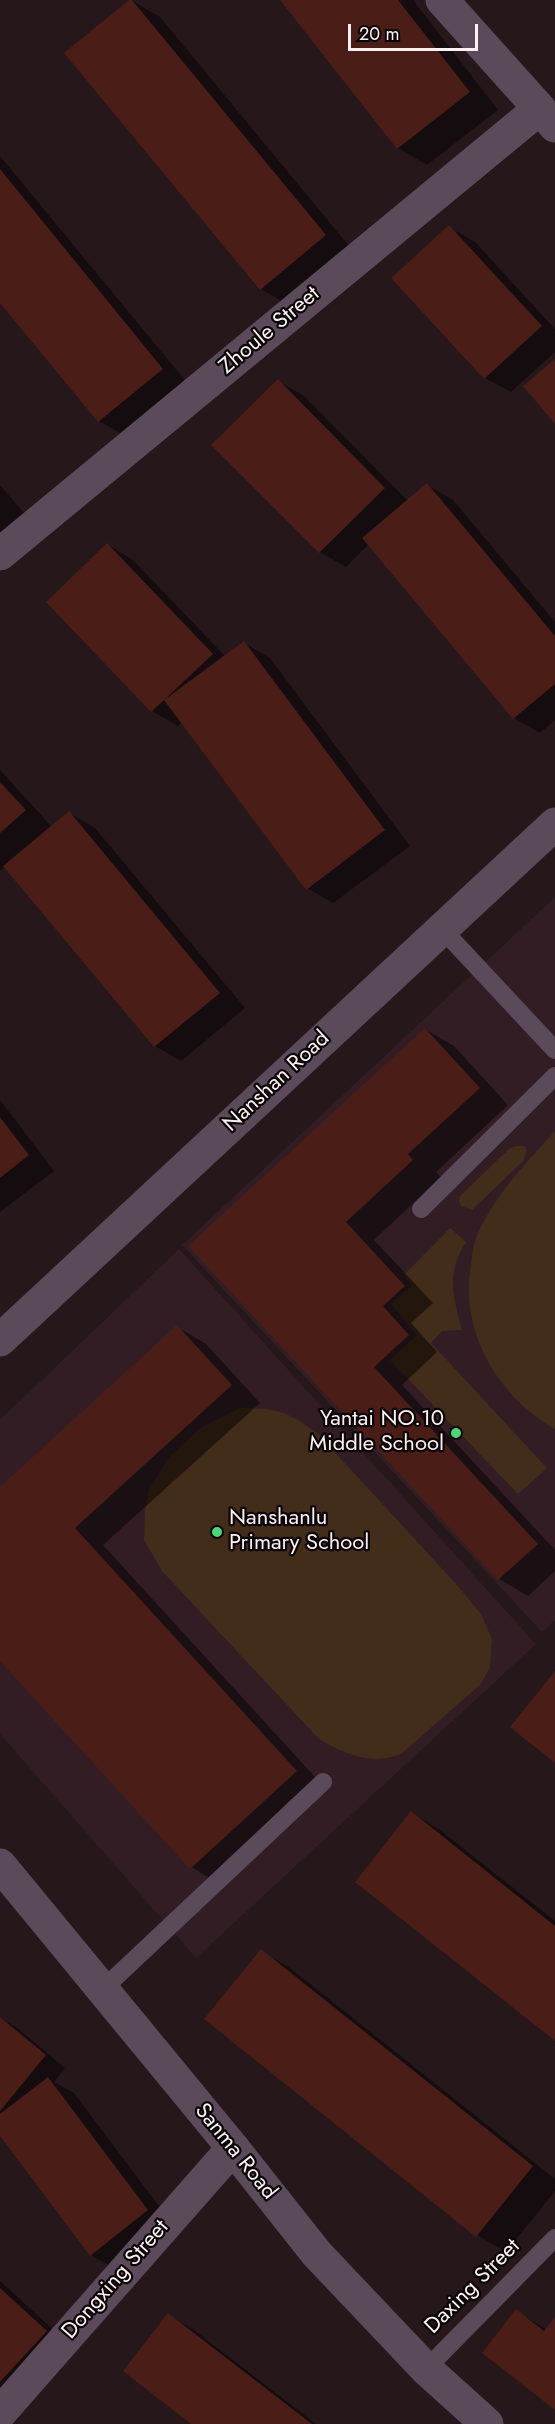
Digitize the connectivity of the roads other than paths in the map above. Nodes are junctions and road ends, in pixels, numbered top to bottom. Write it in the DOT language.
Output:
graph roads {
  1 [pos="442,0"];
  2 [pos="547,118"];
  3 [pos="0,554"];
  4 [pos="555,824"];
  5 [pos="441,929"];
  6 [pos="555,1050"];
  7 [pos="555,1076"];
  8 [pos="421,1209"];
  9 [pos="0,1340"];
  10 [pos="323,1782"];
  11 [pos="0,1865"];
  12 [pos="102,1989"];
  13 [pos="233,2148"];
  14 [pos="555,2238"];
  15 [pos="426,2369"];
  16 [pos="0,2413"];
  17 [pos="487,2424"];
  1 -- 2 [label="street"];
  2 -- 3 [label="street, Zhoule Street"];
  4 -- 5 [label="street, Nanshan Road"];
  5 -- 6 [label="lane"];
  5 -- 9 [label="street, Nanshan Road"];
  7 -- 8 [label="lane"];
  10 -- 12 [label="lane"];
  11 -- 12 [label="street, Sanma Road"];
  12 -- 13 [label="street, Sanma Road"];
  13 -- 15 [label="street, Sanma Road"];
  13 -- 16 [label="street, Dongxing Street"];
  14 -- 15 [label="lane, Daxing Street"];
  15 -- 17 [label="street, Sanma Road"];
}
